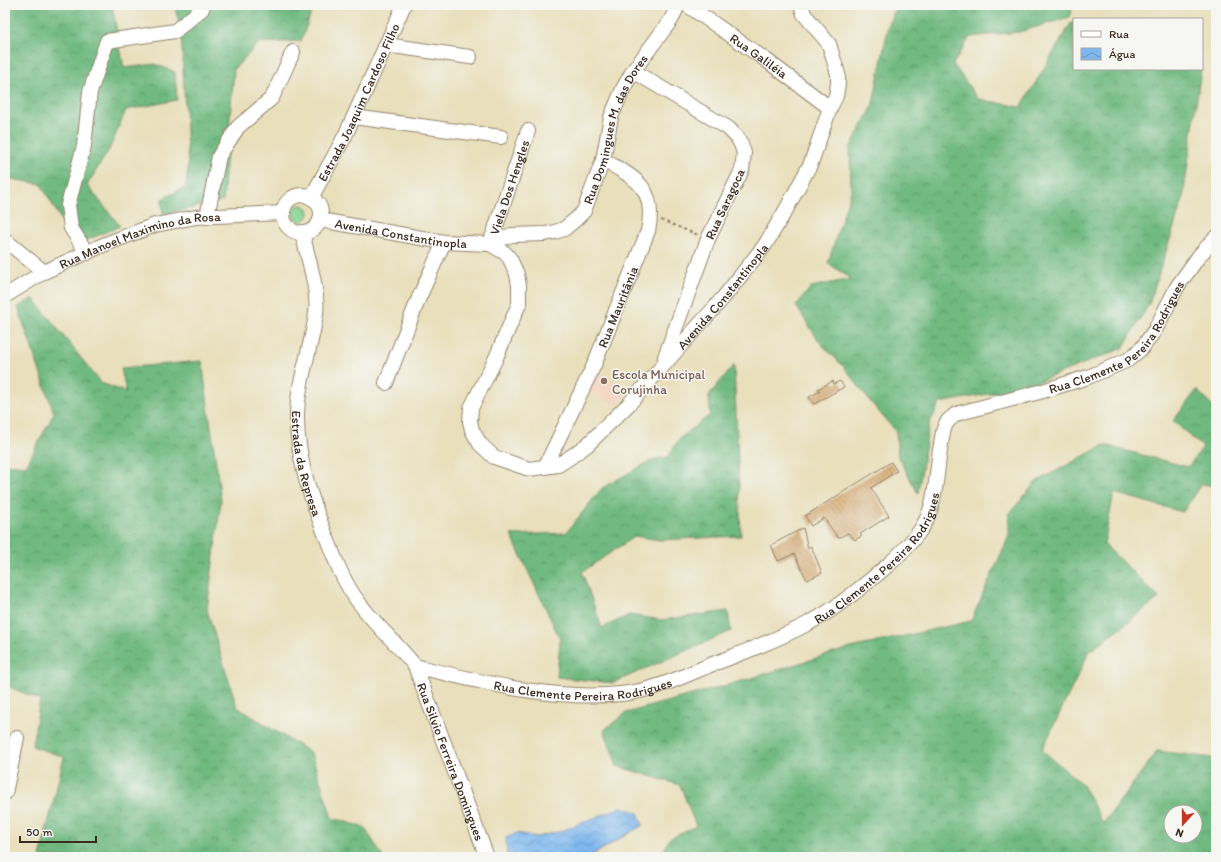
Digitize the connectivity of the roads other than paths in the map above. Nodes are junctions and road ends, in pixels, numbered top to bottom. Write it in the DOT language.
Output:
graph roads {
  1 [pos="203,5"];
  2 [pos="404,5"];
  3 [pos="678,5"];
  4 [pos="687,5"];
  5 [pos="801,5"];
  6 [pos="386,45"];
  7 [pos="293,52"];
  8 [pos="470,57"];
  9 [pos="633,71"];
  10 [pos="830,108"];
  11 [pos="354,116"];
  12 [pos="528,131"];
  13 [pos="501,137"];
  14 [pos="603,160"];
  15 [pos="311,198"];
  16 [pos="283,214"];
  17 [pos="207,217"];
  18 [pos="320,220"];
  19 [pos="302,232"];
  20 [pos="1216,237"];
  21 [pos="5,240"];
  22 [pos="444,242"];
  23 [pos="490,243"];
  24 [pos="87,253"];
  25 [pos="44,272"];
  26 [pos="5,296"];
  27 [pos="663,364"];
  28 [pos="386,382"];
  29 [pos="545,467"];
  30 [pos="415,666"];
  31 [pos="17,738"];
  32 [pos="5,793"];
  33 [pos="487,857"];
  1 -- 24 [label="street"];
  2 -- 6 [label="street, Estrada Joaquim Cardoso Filho"];
  3 -- 9 [label="street, Rua Domingues M. das Dores"];
  4 -- 10 [label="street, Rua Galiléia"];
  5 -- 10 [label="street, Avenida Constantinopla"];
  6 -- 8 [label="street"];
  6 -- 11 [label="street, Estrada Joaquim Cardoso Filho"];
  7 -- 17 [label="street"];
  9 -- 14 [label="street, Rua Domingues M. das Dores"];
  9 -- 27 [label="street, Rua Saragoca"];
  10 -- 27 [label="street, Avenida Constantinopla"];
  11 -- 13 [label="street"];
  11 -- 15 [label="street, Estrada Joaquim Cardoso Filho"];
  12 -- 23 [label="street, Viela Dos Hengles"];
  14 -- 23 [label="street, Rua Domingues M. das Dores"];
  14 -- 29 [label="street, Rua Mauritânia"];
  15 -- 16 [label="street"];
  15 -- 18 [label="street"];
  16 -- 17 [label="street, Rua Manoel Maximino da Rosa"];
  16 -- 19 [label="street"];
  17 -- 24 [label="street, Rua Manoel Maximino da Rosa"];
  18 -- 19 [label="street"];
  18 -- 22 [label="street, Avenida Constantinopla"];
  19 -- 30 [label="street, Estrada da Represa"];
  20 -- 30 [label="street, Rua Clemente Pereira Rodrigues"];
  21 -- 25 [label="street"];
  22 -- 23 [label="street, Avenida Constantinopla"];
  22 -- 28 [label="street"];
  23 -- 29 [label="street, Avenida Constantinopla"];
  24 -- 25 [label="street, Rua Manoel Maximino da Rosa"];
  25 -- 26 [label="street, Rua Manoel Maximino da Rosa"];
  27 -- 29 [label="street, Avenida Constantinopla"];
  30 -- 33 [label="street, Rua Silvio Ferreira Domingues"];
  31 -- 32 [label="street"];
}
